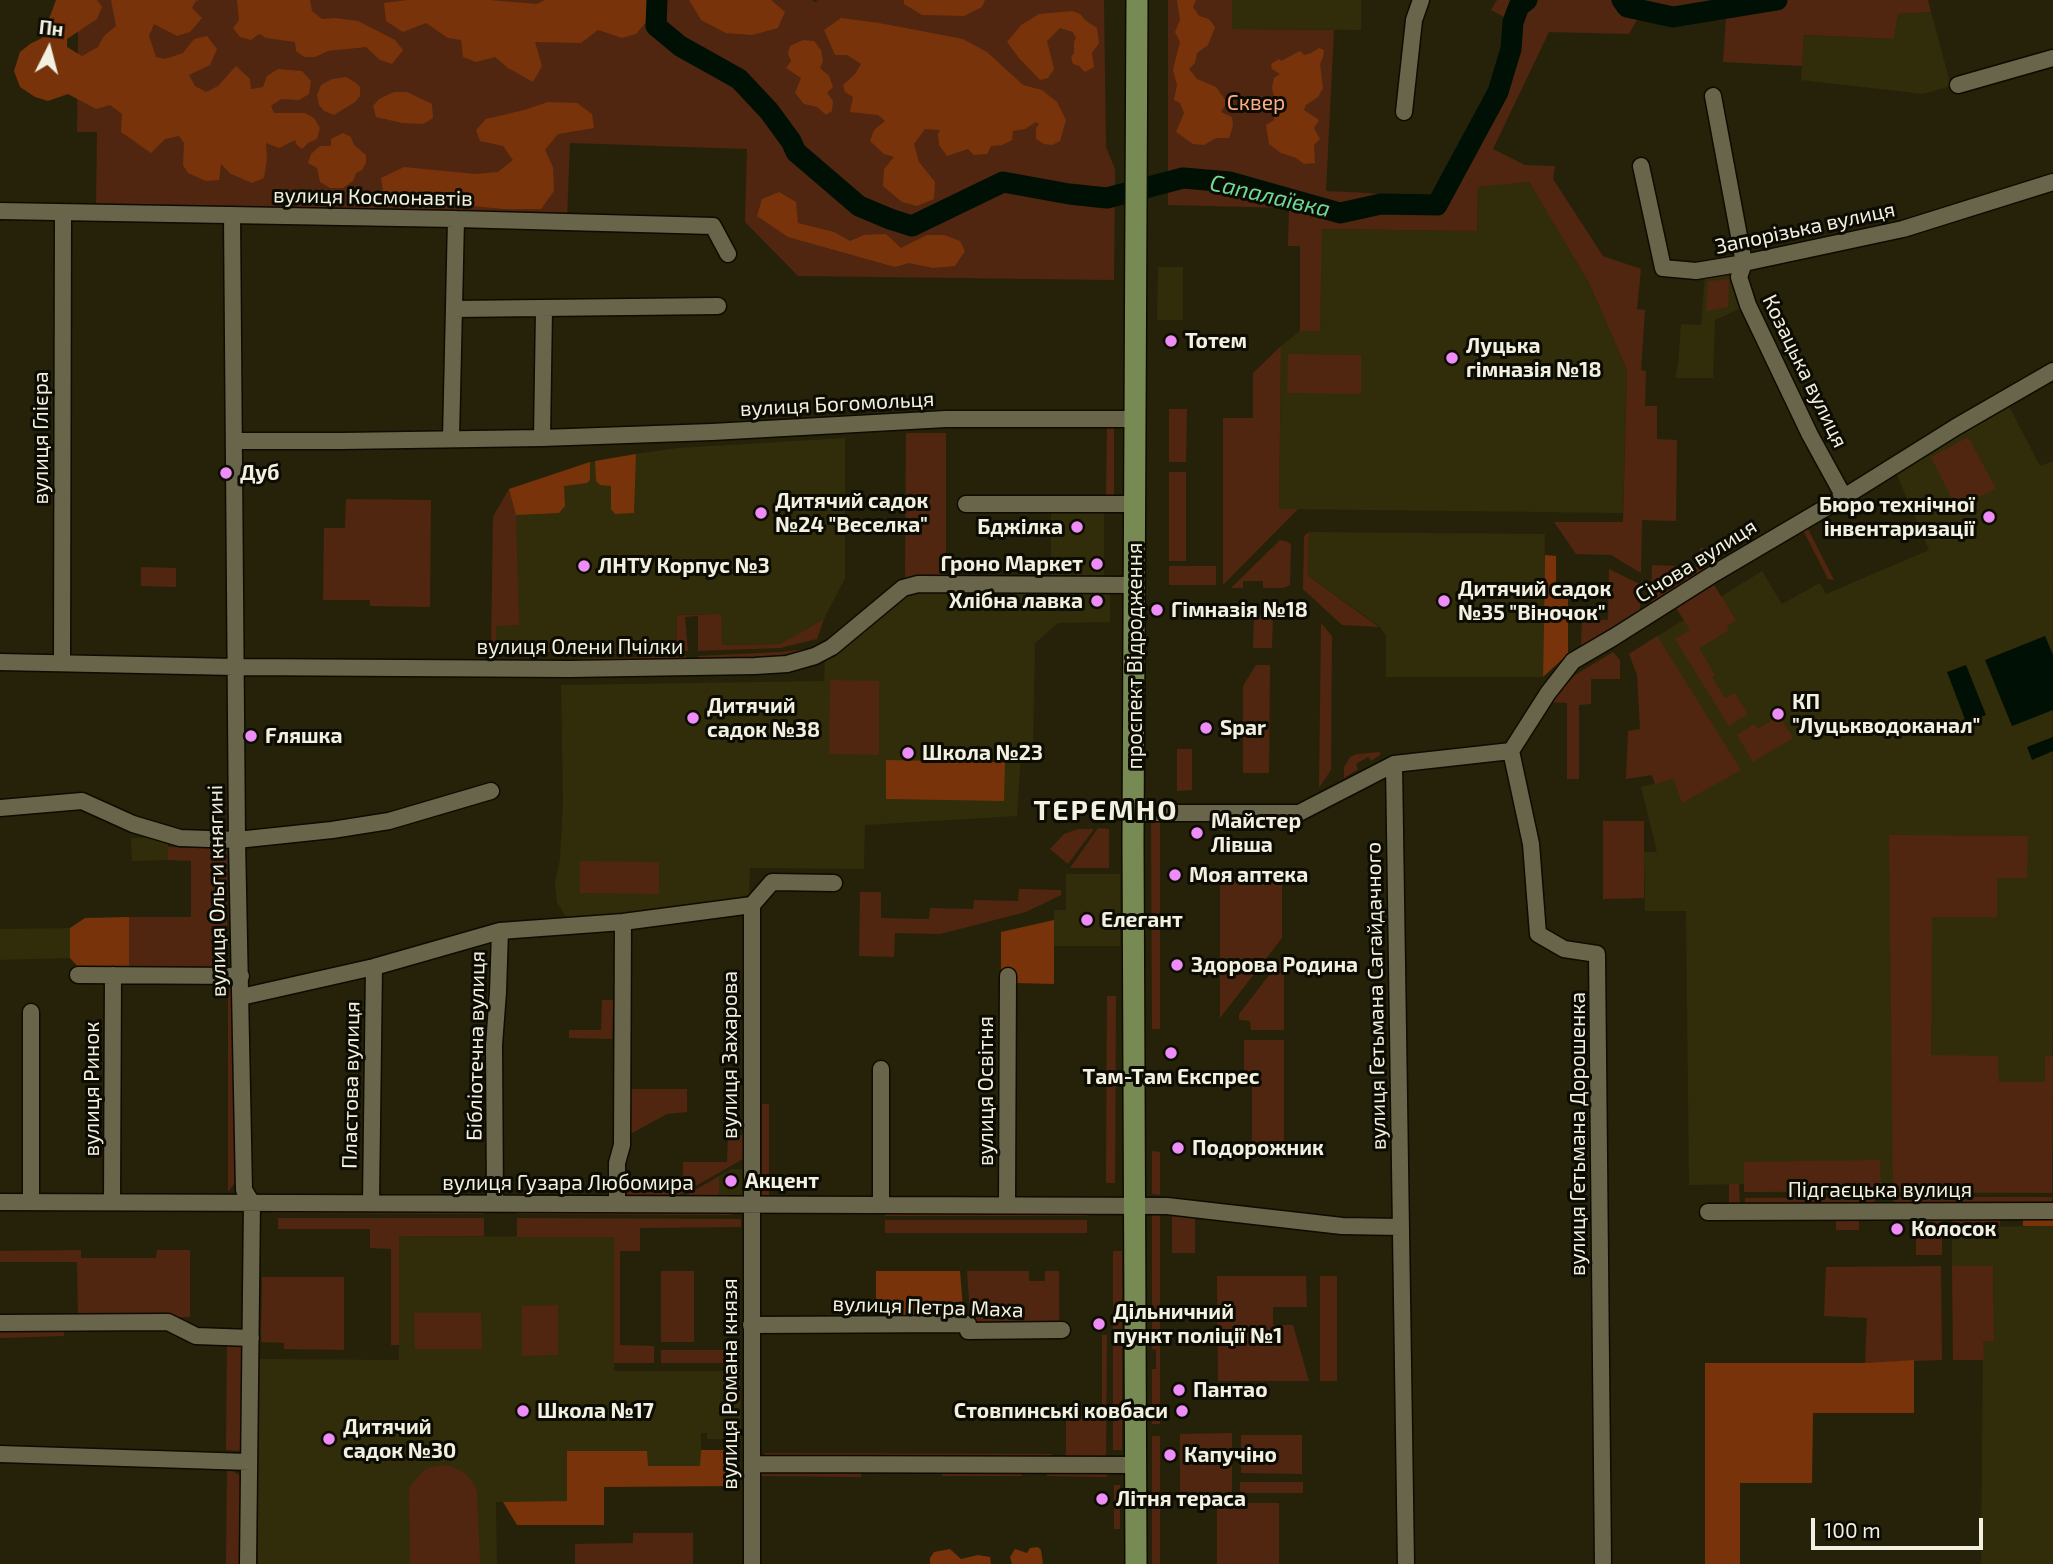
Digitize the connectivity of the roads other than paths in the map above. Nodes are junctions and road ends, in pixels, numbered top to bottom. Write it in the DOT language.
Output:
graph roads {
  1 [pos="1137,0"];
  2 [pos="1421,0"];
  3 [pos="2053,58"];
  4 [pos="1958,85"];
  5 [pos="1713,96"];
  6 [pos="1404,112"];
  7 [pos="1641,166"];
  8 [pos="2053,182"];
  9 [pos="0,211"];
  10 [pos="62,213"];
  11 [pos="232,215"];
  12 [pos="456,219"];
  13 [pos="728,254"];
  14 [pos="1744,263"];
  15 [pos="718,306"];
  16 [pos="454,309"];
  17 [pos="544,309"];
  18 [pos="2053,371"];
  19 [pos="1135,419"];
  20 [pos="542,438"];
  21 [pos="451,439"];
  22 [pos="235,441"];
  23 [pos="1844,497"];
  24 [pos="965,504"];
  25 [pos="1134,504"];
  26 [pos="1135,585"];
  27 [pos="0,662"];
  28 [pos="62,663"];
  29 [pos="235,667"];
  30 [pos="1511,751"];
  31 [pos="1394,764"];
  32 [pos="491,791"];
  33 [pos="0,808"];
  34 [pos="1134,813"];
  35 [pos="236,840"];
  36 [pos="834,883"];
  37 [pos="752,905"];
  38 [pos="623,922"];
  39 [pos="500,931"];
  40 [pos="374,967"];
  41 [pos="78,975"];
  42 [pos="113,975"];
  43 [pos="241,976"];
  44 [pos="1008,976"];
  45 [pos="241,997"];
  46 [pos="31,1012"];
  47 [pos="881,1069"];
  48 [pos="0,1202"];
  49 [pos="31,1202"];
  50 [pos="113,1202"];
  51 [pos="252,1203"];
  52 [pos="371,1203"];
  53 [pos="495,1203"];
  54 [pos="617,1204"];
  55 [pos="751,1205"];
  56 [pos="881,1205"];
  57 [pos="1007,1205"];
  58 [pos="1135,1206"];
  59 [pos="2053,1211"];
  60 [pos="1708,1212"];
  61 [pos="1401,1227"];
  62 [pos="0,1323"];
  63 [pos="751,1325"];
  64 [pos="1062,1331"];
  65 [pos="251,1338"];
  66 [pos="0,1454"];
  67 [pos="249,1462"];
  68 [pos="752,1464"];
  69 [pos="1136,1465"];
  70 [pos="248,1564"];
  71 [pos="752,1564"];
  72 [pos="1136,1564"];
  73 [pos="1406,1564"];
  74 [pos="1603,1564"];
  1 -- 19 [label="main road, проспект Відродження"];
  2 -- 6 [label="street"];
  3 -- 4 [label="street"];
  5 -- 14 [label="street, Козацька вулиця"];
  7 -- 14 [label="street, Запорізька вулиця"];
  8 -- 14 [label="street, Запорізька вулиця"];
  9 -- 10 [label="street, вулиця Космонавтів"];
  10 -- 11 [label="street, вулиця Космонавтів"];
  10 -- 28 [label="street, вулиця Глієра"];
  11 -- 12 [label="street, вулиця Космонавтів"];
  11 -- 22 [label="street, вулиця Ольги княгині"];
  12 -- 13 [label="street, вулиця Космонавтів"];
  12 -- 16 [label="street"];
  14 -- 23 [label="street, Козацька вулиця"];
  15 -- 17 [label="street"];
  16 -- 17 [label="street"];
  16 -- 21 [label="street"];
  17 -- 20 [label="street"];
  18 -- 23 [label="street, Січова вулиця"];
  19 -- 20 [label="street, вулиця Богомольця"];
  19 -- 25 [label="main road, проспект Відродження"];
  20 -- 21 [label="street, вулиця Богомольця"];
  21 -- 22 [label="street, вулиця Богомольця"];
  22 -- 29 [label="street, вулиця Ольги княгині"];
  23 -- 30 [label="street, Січова вулиця"];
  24 -- 25 [label="street"];
  25 -- 26 [label="main road, проспект Відродження"];
  26 -- 29 [label="street, вулиця Олени Пчілки"];
  26 -- 34 [label="main road, проспект Відродження"];
  27 -- 28 [label="street, вулиця Олени Пчілки"];
  28 -- 29 [label="street, вулиця Олени Пчілки"];
  29 -- 35 [label="street, вулиця Ольги княгині"];
  30 -- 31 [label="street"];
  30 -- 74 [label="street, вулиця Гетьмана Дорошенка"];
  31 -- 34 [label="street"];
  31 -- 61 [label="street, вулиця Гетьмана Сагайдачного"];
  32 -- 35 [label="street"];
  33 -- 35 [label="street"];
  34 -- 58 [label="main road, проспект Відродження"];
  35 -- 43 [label="street, вулиця Ольги княгині"];
  36 -- 37 [label="street"];
  37 -- 38 [label="street"];
  37 -- 55 [label="street, вулиця Захарова"];
  38 -- 39 [label="street"];
  38 -- 54 [label="street"];
  39 -- 40 [label="street"];
  39 -- 53 [label="street, Бібліотечна вулиця"];
  40 -- 45 [label="street"];
  40 -- 52 [label="street, Пластова вулиця"];
  41 -- 42 [label="street"];
  42 -- 43 [label="street"];
  42 -- 50 [label="street, вулиця Ринок"];
  43 -- 45 [label="street, вулиця Ольги княгині"];
  44 -- 57 [label="street, вулиця Освітня"];
  45 -- 51 [label="street, вулиця Ольги княгині"];
  46 -- 49 [label="street"];
  47 -- 56 [label="street"];
  48 -- 49 [label="street, вулиця Гузара Любомира"];
  49 -- 50 [label="street, вулиця Гузара Любомира"];
  50 -- 51 [label="street, вулиця Гузара Любомира"];
  51 -- 52 [label="street, вулиця Гузара Любомира"];
  51 -- 65 [label="street, вулиця Ольги княгині"];
  52 -- 53 [label="street, вулиця Гузара Любомира"];
  53 -- 54 [label="street, вулиця Гузара Любомира"];
  54 -- 55 [label="street, вулиця Гузара Любомира"];
  55 -- 56 [label="street, вулиця Гузара Любомира"];
  55 -- 63 [label="street, вулиця Романа князя"];
  56 -- 57 [label="street, вулиця Гузара Любомира"];
  57 -- 58 [label="street, вулиця Гузара Любомира"];
  58 -- 61 [label="street"];
  58 -- 69 [label="main road, проспект Відродження"];
  59 -- 60 [label="street, Підгаєцька вулиця"];
  61 -- 73 [label="street, вулиця Гетьмана Сагайдачного"];
  62 -- 65 [label="street"];
  63 -- 64 [label="street, вулиця Петра Маха"];
  63 -- 68 [label="street, вулиця Романа князя"];
  65 -- 67 [label="street, вулиця Ольги княгині"];
  66 -- 67 [label="street"];
  67 -- 70 [label="street, вулиця Ольги княгині"];
  68 -- 69 [label="street"];
  68 -- 71 [label="street, вулиця Романа князя"];
  69 -- 72 [label="main road, проспект Відродження"];
}
